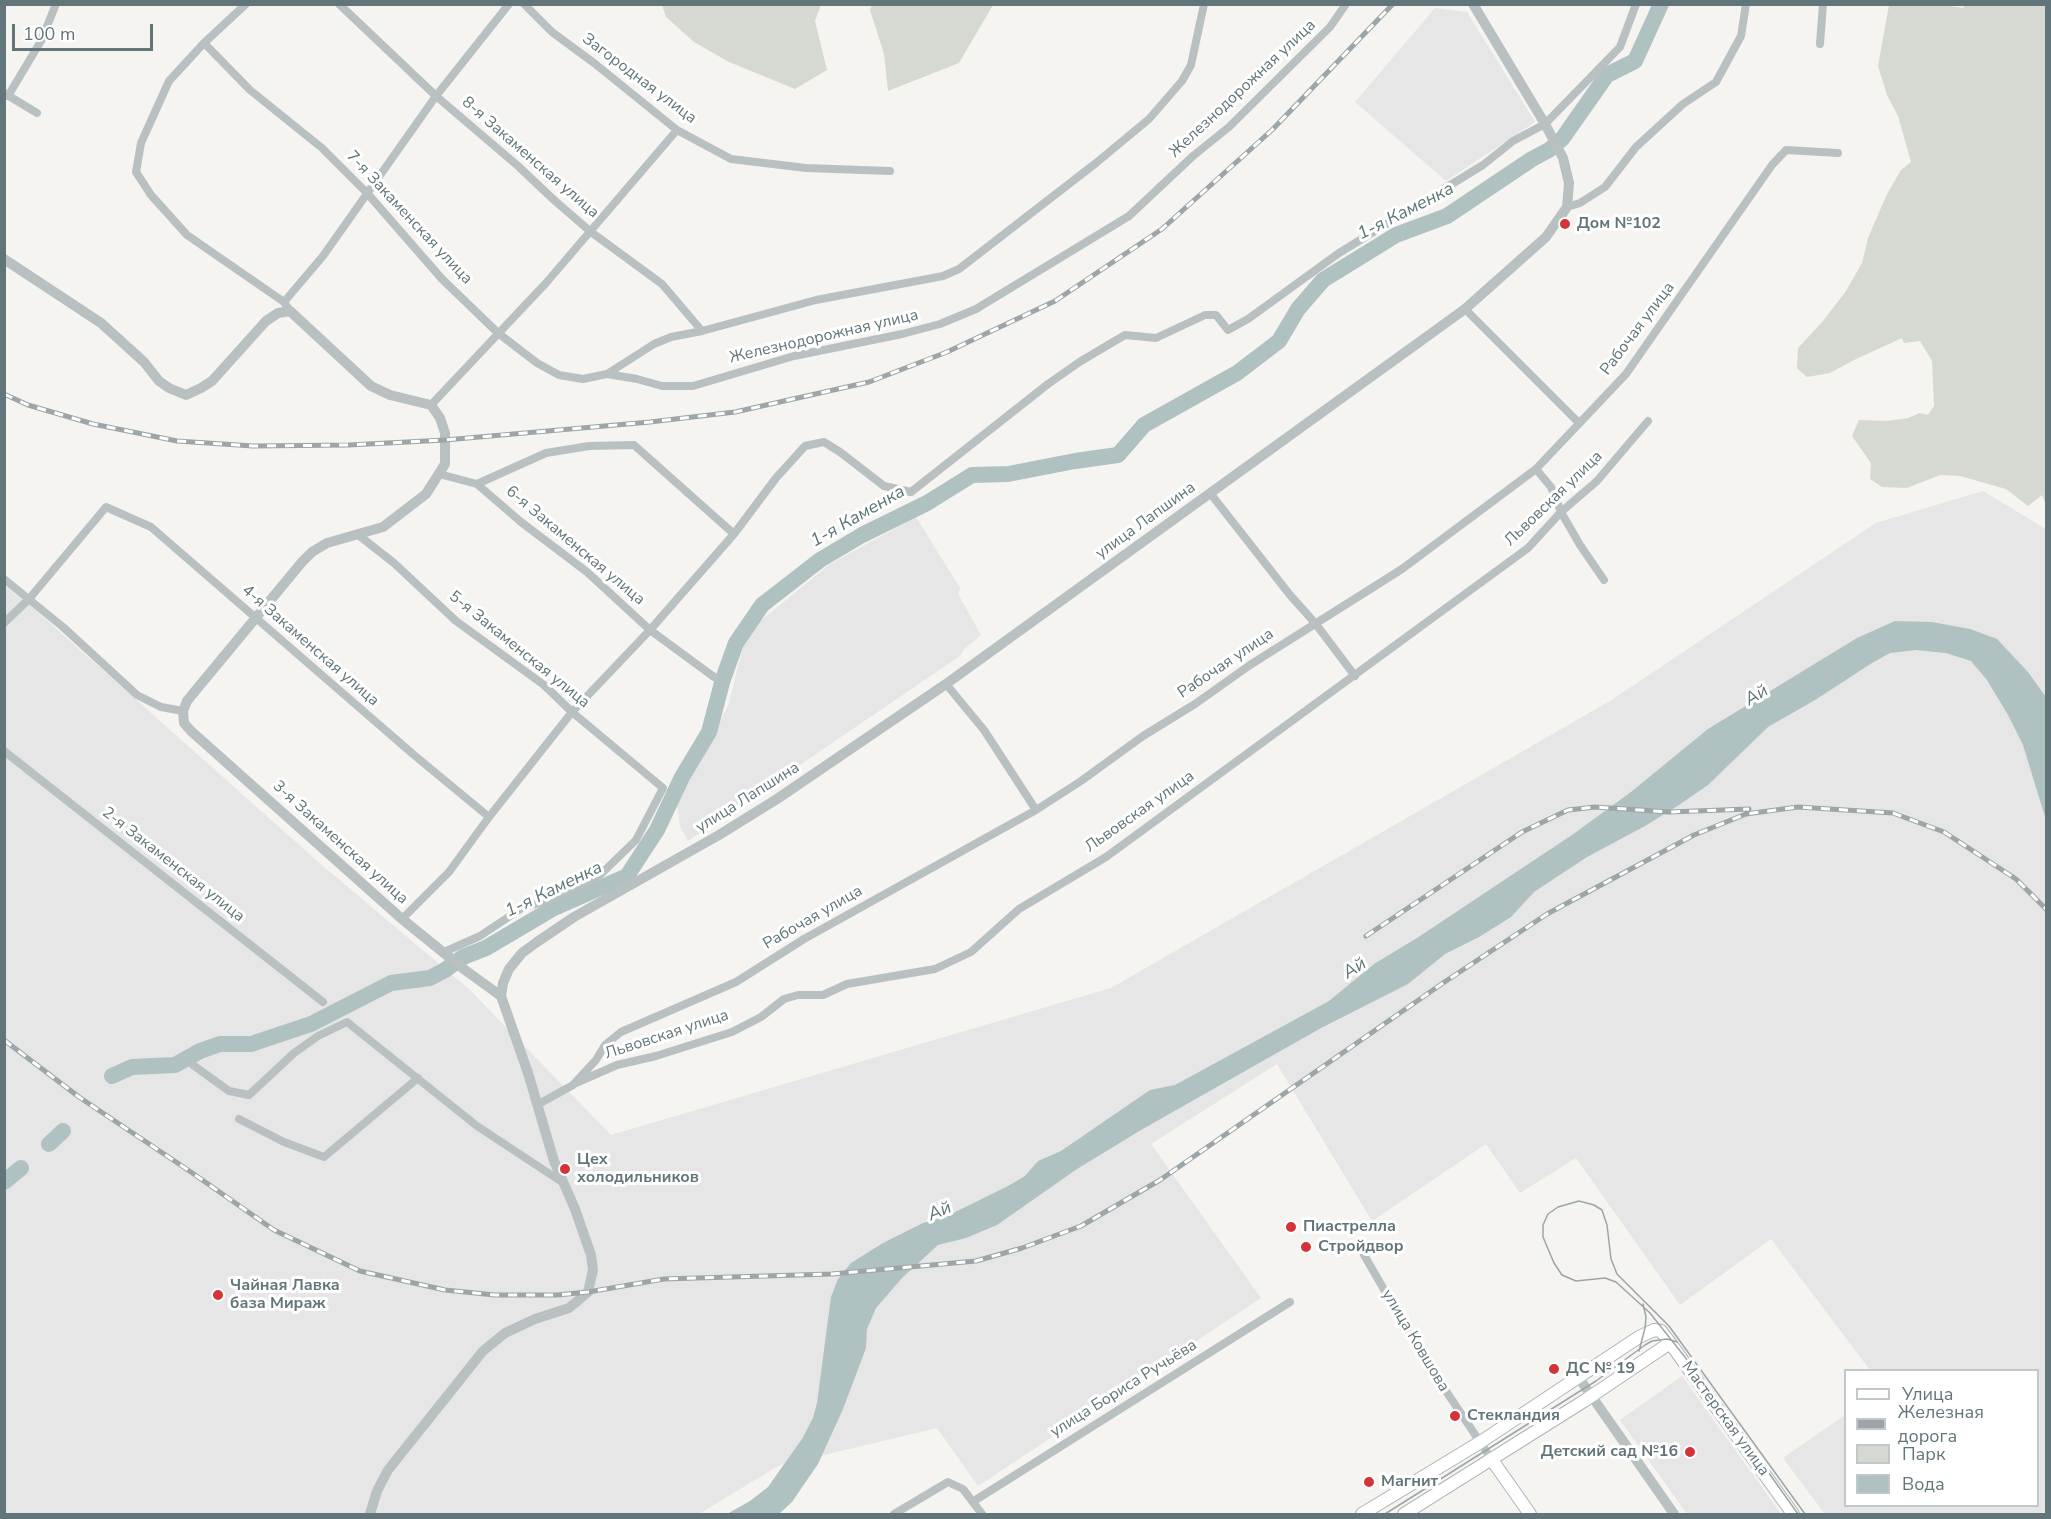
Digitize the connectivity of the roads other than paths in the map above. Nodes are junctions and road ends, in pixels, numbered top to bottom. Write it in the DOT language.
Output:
graph roads {
  1 [pos="56,4"];
  2 [pos="246,4"];
  3 [pos="339,4"];
  4 [pos="509,4"];
  5 [pos="524,4"];
  6 [pos="1204,4"];
  7 [pos="1346,4"];
  8 [pos="1473,4"];
  9 [pos="1636,4"];
  10 [pos="1746,4"];
  11 [pos="1823,4"];
  12 [pos="204,43"];
  13 [pos="1820,44"];
  14 [pos="6,94"];
  15 [pos="436,96"];
  16 [pos="37,113"];
  17 [pos="1545,124"];
  18 [pos="677,130"];
  19 [pos="1838,153"];
  20 [pos="890,171"];
  21 [pos="367,193"];
  22 [pos="1567,207"];
  23 [pos="591,232"];
  24 [pos="4,259"];
  25 [pos="287,306"];
  26 [pos="1465,309"];
  27 [pos="702,332"];
  28 [pos="498,333"];
  29 [pos="607,374"];
  30 [pos="430,405"];
  31 [pos="1648,421"];
  32 [pos="1579,423"];
  33 [pos="1536,469"];
  34 [pos="439,474"];
  35 [pos="477,484"];
  36 [pos="1210,493"];
  37 [pos="1561,512"];
  38 [pos="357,534"];
  39 [pos="734,534"];
  40 [pos="4,579"];
  41 [pos="1604,580"];
  42 [pos="29,599"];
  43 [pos="256,617"];
  44 [pos="4,623"];
  45 [pos="1315,623"];
  46 [pos="650,630"];
  47 [pos="1355,676"];
  48 [pos="714,677"];
  49 [pos="945,684"];
  50 [pos="183,711"];
  51 [pos="572,712"];
  52 [pos="4,751"];
  53 [pos="1036,810"];
  54 [pos="489,817"];
  55 [pos="402,919"];
  56 [pos="444,952"];
  57 [pos="501,996"];
  58 [pos="323,1002"];
  59 [pos="193,1065"];
  60 [pos="418,1078"];
  61 [pos="573,1085"];
  62 [pos="537,1105"];
  63 [pos="239,1119"];
  64 [pos="562,1182"];
  65 [pos="1364,1255"];
  66 [pos="1290,1302"];
  67 [pos="1670,1342"];
  68 [pos="1579,1378"];
  69 [pos="1592,1396"];
  70 [pos="1479,1443"];
  71 [pos="1492,1460"];
  72 [pos="974,1502"];
  73 [pos="370,1515"];
  74 [pos="894,1515"];
  75 [pos="982,1515"];
  76 [pos="1362,1515"];
  77 [pos="1404,1515"];
  78 [pos="1530,1515"];
  79 [pos="1674,1515"];
  80 [pos="1793,1515"];
  1 -- 14 [label="street"];
  2 -- 12 [label="street"];
  3 -- 15 [label="street, 8-я Закаменская улица"];
  4 -- 15 [label="street"];
  5 -- 18 [label="street, Загородная улица"];
  6 -- 27 [label="street, Железнодорожная улица"];
  7 -- 29 [label="street, Железнодорожная улица"];
  8 -- 17 [label="street"];
  9 -- 17 [label="street"];
  10 -- 22 [label="street"];
  11 -- 13 [label="street"];
  12 -- 21 [label="street, 7-я Закаменская улица"];
  12 -- 25 [label="street"];
  14 -- 16 [label="street"];
  15 -- 21 [label="street"];
  15 -- 23 [label="street, 8-я Закаменская улица"];
  17 -- 22 [label="street"];
  17 -- 39 [label="street"];
  18 -- 20 [label="street, Загородная улица"];
  18 -- 23 [label="street"];
  19 -- 32 [label="street, Рабочая улица"];
  21 -- 25 [label="street"];
  21 -- 28 [label="street, 7-я Закаменская улица"];
  22 -- 26 [label="street, улица Лапшина"];
  23 -- 27 [label="street, 8-я Закаменская улица"];
  23 -- 28 [label="street"];
  24 -- 25 [label="street"];
  25 -- 30 [label="street"];
  26 -- 32 [label="street"];
  26 -- 36 [label="street, улица Лапшина"];
  27 -- 29 [label="street, Железнодорожная улица"];
  28 -- 29 [label="street, 7-я Закаменская улица"];
  28 -- 30 [label="street"];
  30 -- 34 [label="street"];
  31 -- 37 [label="street, Львовская улица"];
  32 -- 33 [label="street, Рабочая улица"];
  33 -- 37 [label="street"];
  33 -- 45 [label="street, Рабочая улица"];
  34 -- 35 [label="street, 6-я Закаменская улица"];
  34 -- 38 [label="street"];
  35 -- 39 [label="street"];
  35 -- 46 [label="street, 6-я Закаменская улица"];
  36 -- 45 [label="street"];
  36 -- 49 [label="street, улица Лапшина"];
  37 -- 41 [label="street"];
  37 -- 47 [label="street, Львовская улица"];
  38 -- 43 [label="street"];
  38 -- 51 [label="street, 5-я Закаменская улица"];
  39 -- 46 [label="street"];
  40 -- 42 [label="street"];
  42 -- 43 [label="street, 4-я Закаменская улица"];
  42 -- 44 [label="street"];
  42 -- 50 [label="street"];
  43 -- 50 [label="street"];
  43 -- 54 [label="street, 4-я Закаменская улица"];
  45 -- 47 [label="street"];
  45 -- 53 [label="street, Рабочая улица"];
  46 -- 48 [label="street, 6-я Закаменская улица"];
  46 -- 51 [label="street"];
  47 -- 61 [label="street, Львовская улица"];
  49 -- 53 [label="street"];
  49 -- 57 [label="street, улица Лапшина"];
  50 -- 55 [label="street, 3-я Закаменская улица"];
  51 -- 54 [label="street"];
  51 -- 56 [label="street, 5-я Закаменская улица"];
  52 -- 58 [label="street, 2-я Закаменская улица"];
  53 -- 61 [label="street, Рабочая улица"];
  54 -- 55 [label="street"];
  55 -- 56 [label="street, 3-я Закаменская улица"];
  56 -- 57 [label="street, 3-я Закаменская улица"];
  57 -- 62 [label="street"];
  59 -- 60 [label="street"];
  60 -- 63 [label="street"];
  60 -- 64 [label="street"];
  61 -- 62 [label="street, Рабочая улица"];
  62 -- 64 [label="street"];
  64 -- 73 [label="street"];
  65 -- 70 [label="street, улица Ковшова"];
  66 -- 72 [label="street, улица Бориса Ручьёва"];
  67 -- 68 [label="main road, Мастерская улица"];
  67 -- 69 [label="main road"];
  67 -- 80 [label="main road, Мастерская улица"];
  68 -- 69 [label="street"];
  68 -- 70 [label="main road"];
  69 -- 71 [label="main road"];
  69 -- 79 [label="street"];
  70 -- 71 [label="street, улица Ковшова"];
  70 -- 76 [label="main road"];
  71 -- 77 [label="main road"];
  71 -- 78 [label="main road, улица Ковшова"];
  72 -- 74 [label="street"];
  72 -- 75 [label="street"];
}
